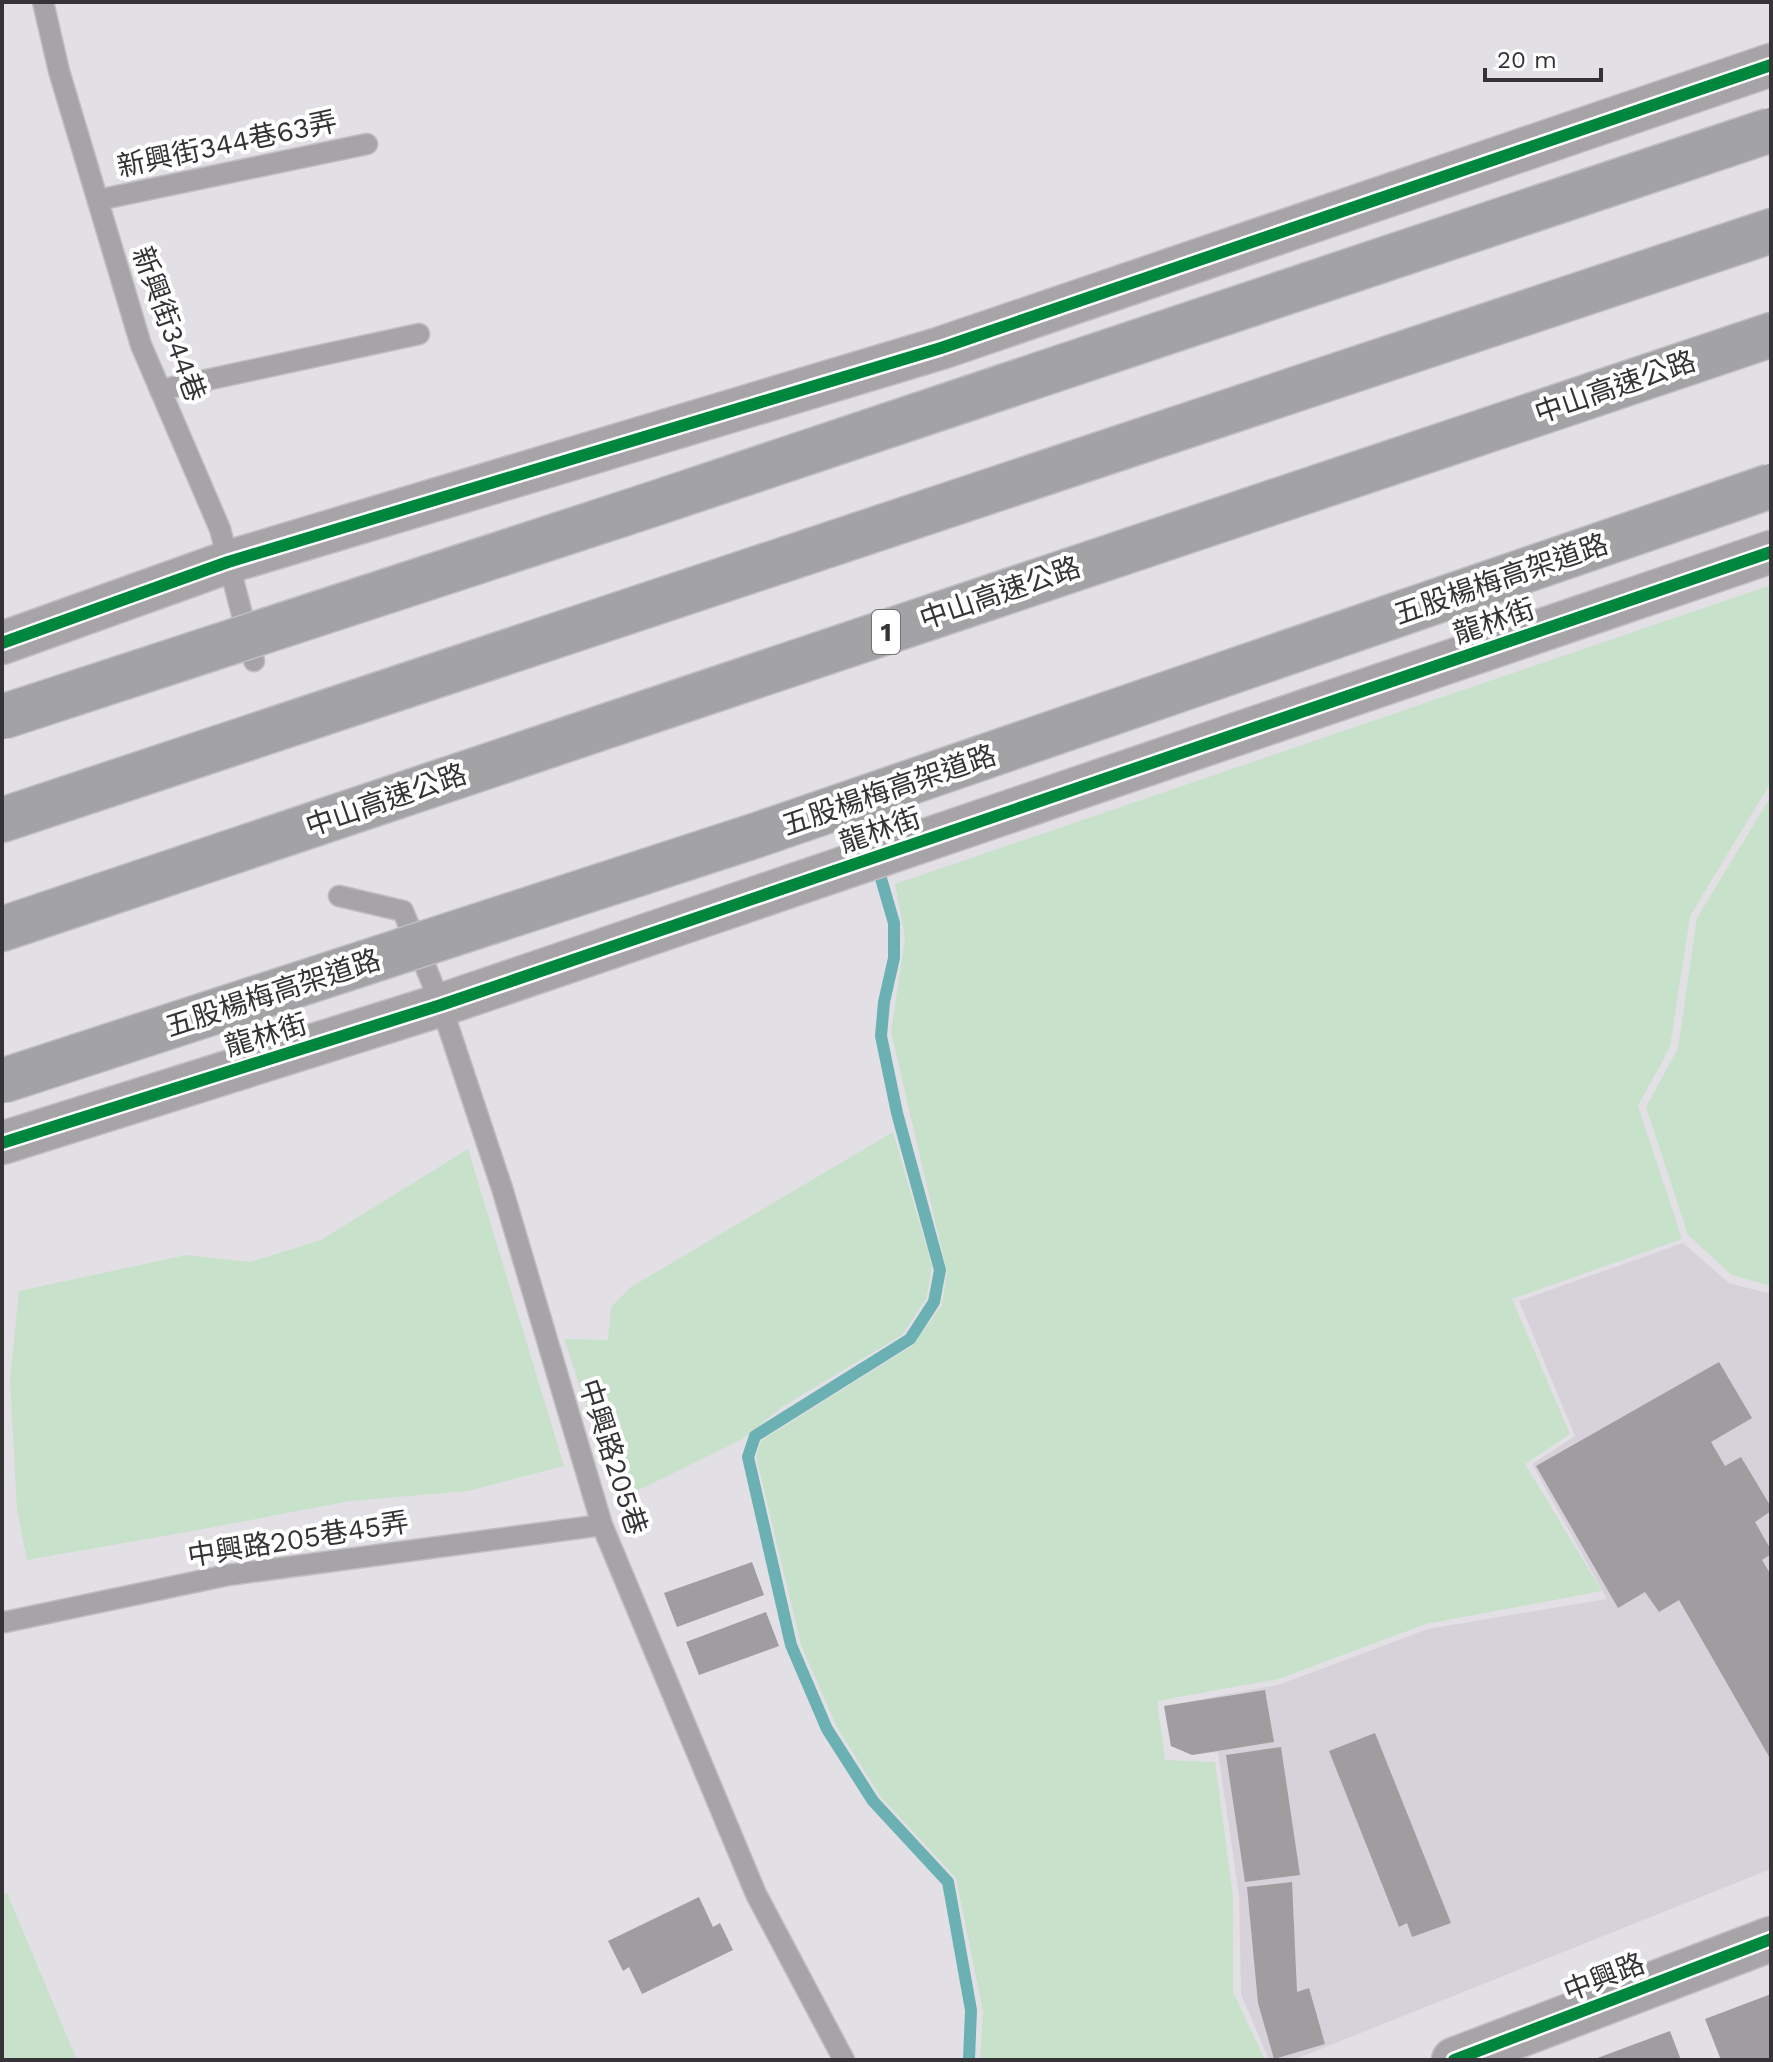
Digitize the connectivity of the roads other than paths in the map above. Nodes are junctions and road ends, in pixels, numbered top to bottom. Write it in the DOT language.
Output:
graph roads {
  1 [pos="43,2"];
  2 [pos="1771,65"];
  3 [pos="1771,130"];
  4 [pos="367,144"];
  5 [pos="98,200"];
  6 [pos="1771,231"];
  7 [pos="419,334"];
  8 [pos="1771,335"];
  9 [pos="160,390"];
  10 [pos="1771,486"];
  11 [pos="1771,552"];
  12 [pos="228,562"];
  13 [pos="2,643"];
  14 [pos="254,661"];
  15 [pos="2,717"];
  16 [pos="2,820"];
  17 [pos="339,896"];
  18 [pos="2,929"];
  19 [pos="441,1005"];
  20 [pos="2,1081"];
  21 [pos="2,1143"];
  22 [pos="602,1525"];
  23 [pos="5,1622"];
  24 [pos="1771,1939"];
  25 [pos="844,2060"];
  26 [pos="1454,2060"];
  1 -- 5 [label="lane, 新興街344巷"];
  2 -- 12 [label="street"];
  3 -- 15 [label="highway, bridge"];
  4 -- 5 [label="lane, 新興街344巷63弄"];
  5 -- 9 [label="lane, 新興街344巷"];
  6 -- 16 [label="highway"];
  7 -- 9 [label="lane"];
  8 -- 18 [label="highway, 中山高速公路 / 1"];
  9 -- 12 [label="lane, 新興街344巷"];
  10 -- 20 [label="highway, 五股楊梅高架道路, bridge"];
  11 -- 19 [label="street, 龍林街"];
  12 -- 13 [label="street"];
  12 -- 14 [label="lane, 新興街344巷"];
  17 -- 19 [label="lane, 中興路205巷"];
  19 -- 21 [label="street, 龍林街"];
  19 -- 22 [label="lane, 中興路205巷"];
  22 -- 23 [label="lane, 中興路205巷45弄"];
  22 -- 25 [label="lane, 中興路205巷"];
  24 -- 26 [label="street, 中興路"];
}
